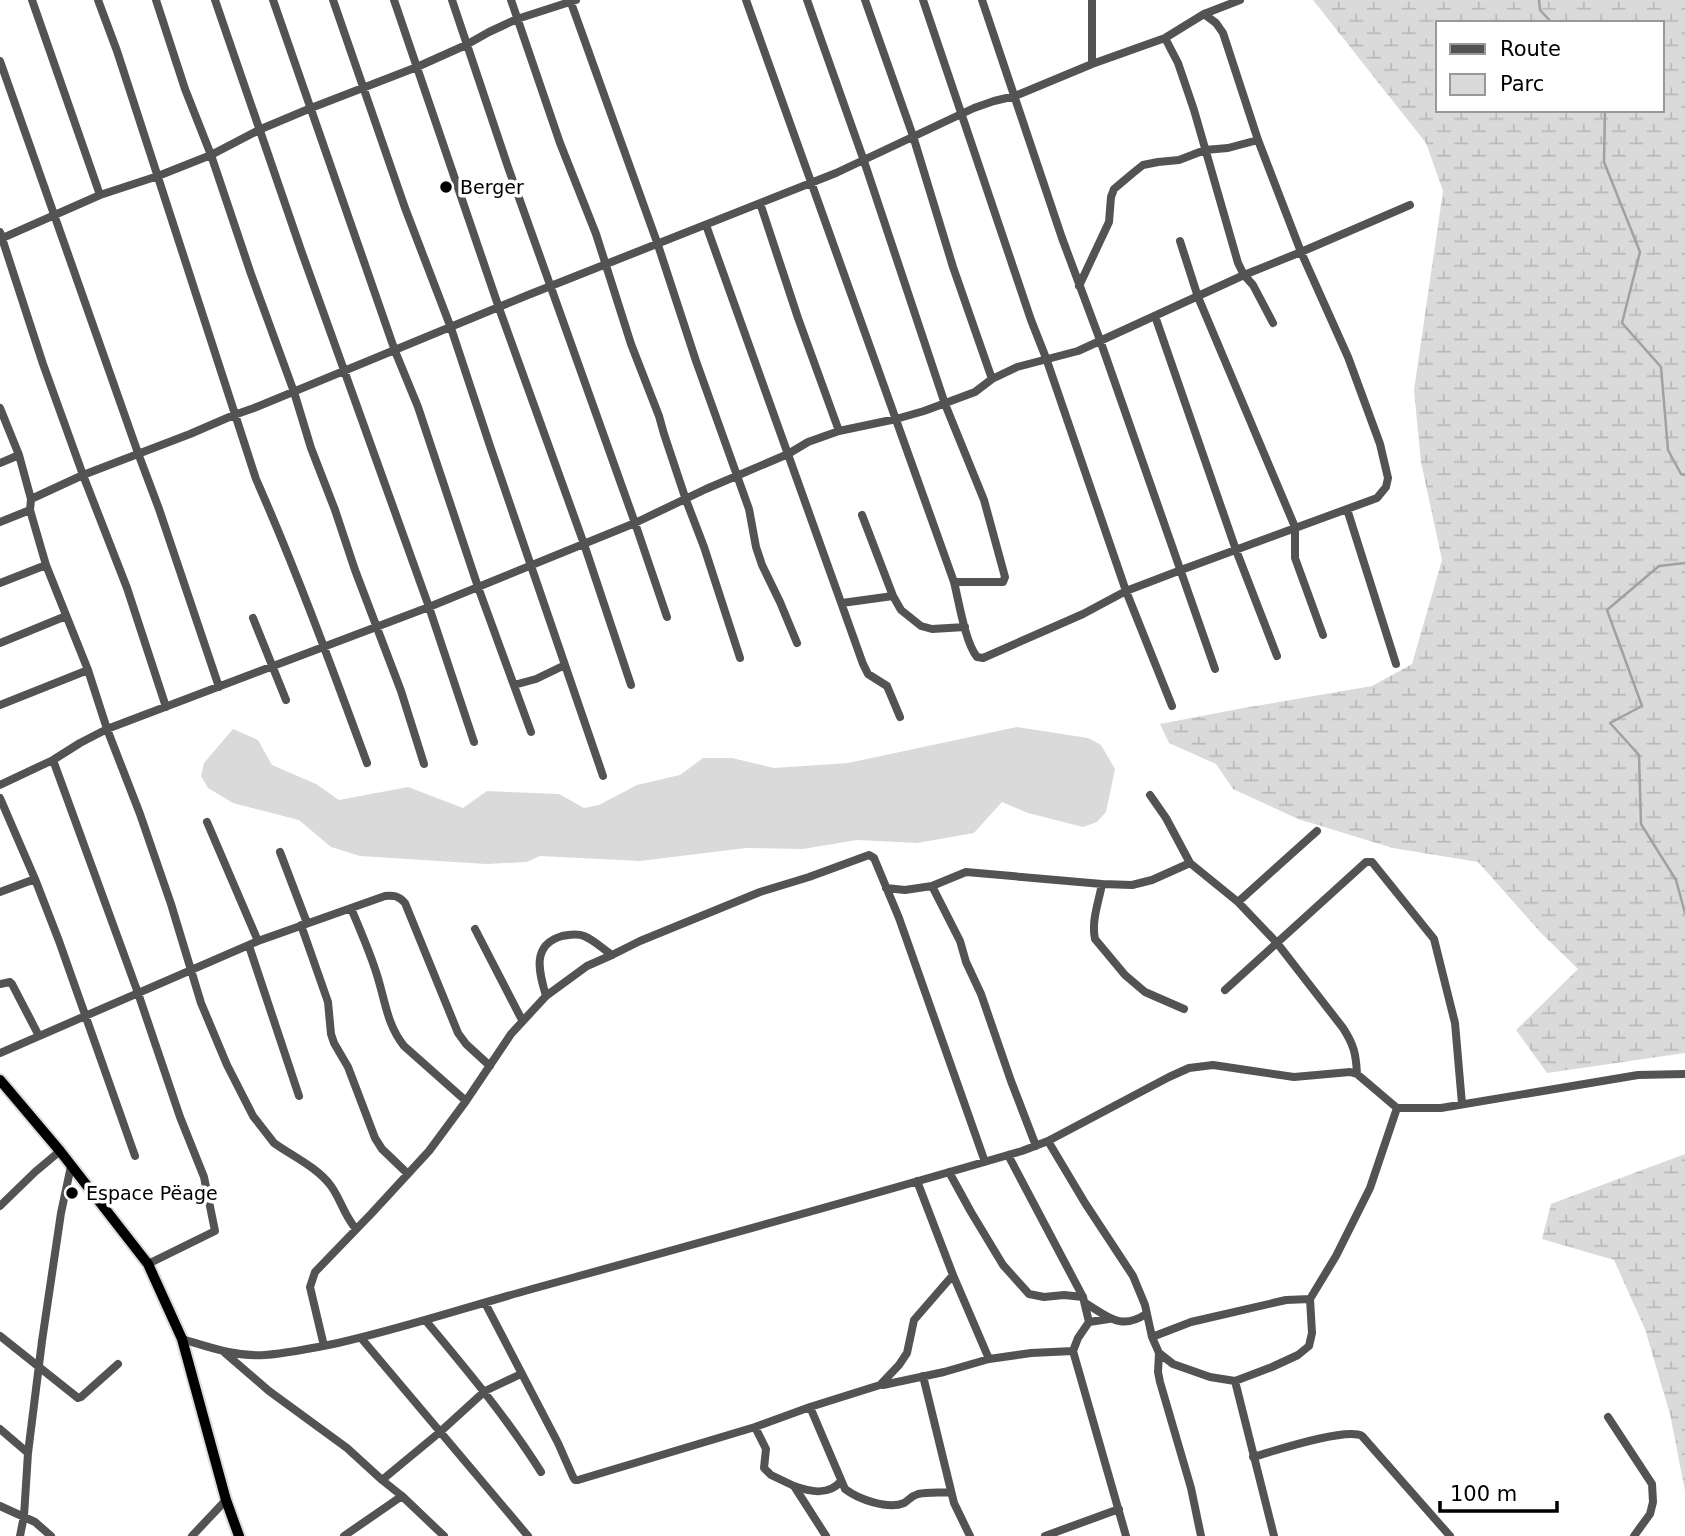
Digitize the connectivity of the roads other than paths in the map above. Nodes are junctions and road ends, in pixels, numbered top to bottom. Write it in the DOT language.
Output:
graph roads {
  1 [pos="32,0"];
  2 [pos="98,0"];
  3 [pos="156,0"];
  4 [pos="215,0"];
  5 [pos="273,0"];
  6 [pos="333,0"];
  7 [pos="394,0"];
  8 [pos="452,0"];
  9 [pos="511,0"];
  10 [pos="746,0"];
  11 [pos="807,0"];
  12 [pos="865,0"];
  13 [pos="923,0"];
  14 [pos="982,0"];
  15 [pos="1092,0"];
  16 [pos="1240,0"];
  17 [pos="572,1"];
  18 [pos="1204,14"];
  19 [pos="517,19"];
  20 [pos="1165,38"];
  21 [pos="466,46"];
  22 [pos="0,61"];
  23 [pos="1092,64"];
  24 [pos="417,67"];
  25 [pos="363,88"];
  26 [pos="1015,96"];
  27 [pos="311,108"];
  28 [pos="962,114"];
  29 [pos="261,129"];
  30 [pos="913,136"];
  31 [pos="1258,140"];
  32 [pos="1205,150"];
  33 [pos="211,155"];
  34 [pos="864,161"];
  35 [pos="158,176"];
  36 [pos="811,183"];
  37 [pos="100,195"];
  38 [pos="760,203"];
  39 [pos="1410,205"];
  40 [pos="54,215"];
  41 [pos="706,225"];
  42 [pos="1,236"];
  43 [pos="1180,241"];
  44 [pos="658,245"];
  45 [pos="1301,252"];
  46 [pos="605,264"];
  47 [pos="1244,275"];
  48 [pos="552,286"];
  49 [pos="1079,286"];
  50 [pos="1198,297"];
  51 [pos="499,308"];
  52 [pos="1155,316"];
  53 [pos="1273,323"];
  54 [pos="451,328"];
  55 [pos="1100,340"];
  56 [pos="395,351"];
  57 [pos="1046,358"];
  58 [pos="345,371"];
  59 [pos="992,379"];
  60 [pos="294,392"];
  61 [pos="946,404"];
  62 [pos="0,408"];
  63 [pos="234,415"];
  64 [pos="896,419"];
  65 [pos="839,431"];
  66 [pos="138,453"];
  67 [pos="788,454"];
  68 [pos="19,455"];
  69 [pos="0,463"];
  70 [pos="83,475"];
  71 [pos="737,476"];
  72 [pos="32,499"];
  73 [pos="686,500"];
  74 [pos="1347,509"];
  75 [pos="30,510"];
  76 [pos="862,515"];
  77 [pos="0,522"];
  78 [pos="635,523"];
  79 [pos="1295,527"];
  80 [pos="584,544"];
  81 [pos="1236,550"];
  82 [pos="46,565"];
  83 [pos="531,565"];
  84 [pos="1181,570"];
  85 [pos="954,582"];
  86 [pos="0,583"];
  87 [pos="478,587"];
  88 [pos="1126,592"];
  89 [pos="892,596"];
  90 [pos="842,603"];
  91 [pos="429,607"];
  92 [pos="66,616"];
  93 [pos="667,617"];
  94 [pos="253,618"];
  95 [pos="377,626"];
  96 [pos="965,627"];
  97 [pos="1323,635"];
  98 [pos="0,643"];
  99 [pos="797,643"];
  100 [pos="324,647"];
  101 [pos="1277,656"];
  102 [pos="740,659"];
  103 [pos="1395,664"];
  104 [pos="565,665"];
  105 [pos="271,666"];
  106 [pos="1215,668"];
  107 [pos="88,670"];
  108 [pos="514,685"];
  109 [pos="631,685"];
  110 [pos="219,687"];
  111 [pos="286,700"];
  112 [pos="0,705"];
  113 [pos="1172,706"];
  114 [pos="166,707"];
  115 [pos="900,717"];
  116 [pos="107,729"];
  117 [pos="531,732"];
  118 [pos="474,742"];
  119 [pos="53,760"];
  120 [pos="367,763"];
  121 [pos="424,764"];
  122 [pos="603,776"];
  123 [pos="0,785"];
  124 [pos="1150,794"];
  125 [pos="0,798"];
  126 [pos="207,822"];
  127 [pos="1317,831"];
  128 [pos="280,852"];
  129 [pos="1190,863"];
  130 [pos="35,879"];
  131 [pos="1102,884"];
  132 [pos="932,886"];
  133 [pos="886,888"];
  134 [pos="0,892"];
  135 [pos="1238,902"];
  136 [pos="351,908"];
  137 [pos="304,924"];
  138 [pos="475,929"];
  139 [pos="258,941"];
  140 [pos="1277,943"];
  141 [pos="249,946"];
  142 [pos="612,955"];
  143 [pos="191,970"];
  144 [pos="0,984"];
  145 [pos="1225,990"];
  146 [pos="138,993"];
  147 [pos="546,996"];
  148 [pos="1184,1010"];
  149 [pos="85,1016"];
  150 [pos="522,1020"];
  151 [pos="38,1036"];
  152 [pos="0,1053"];
  153 [pos="489,1066"];
  154 [pos="1357,1074"];
  155 [pos="1685,1074"];
  156 [pos="0,1080"];
  157 [pos="299,1096"];
  158 [pos="466,1101"];
  159 [pos="1462,1104"];
  160 [pos="1397,1108"];
  161 [pos="1048,1142"];
  162 [pos="1036,1146"];
  163 [pos="60,1151"];
  164 [pos="1008,1155"];
  165 [pos="135,1156"];
  166 [pos="985,1162"];
  167 [pos="71,1166"];
  168 [pos="949,1172"];
  169 [pos="408,1174"];
  170 [pos="917,1181"];
  171 [pos="0,1206"];
  172 [pos="356,1228"];
  173 [pos="148,1264"];
  174 [pos="953,1275"];
  175 [pos="1310,1299"];
  176 [pos="1084,1300"];
  177 [pos="485,1303"];
  178 [pos="1148,1317"];
  179 [pos="1110,1319"];
  180 [pos="426,1321"];
  181 [pos="1089,1322"];
  182 [pos="1167,1331"];
  183 [pos="0,1336"];
  184 [pos="1152,1337"];
  185 [pos="361,1338"];
  186 [pos="182,1339"];
  187 [pos="324,1346"];
  188 [pos="222,1351"];
  189 [pos="1073,1351"];
  190 [pos="1159,1353"];
  191 [pos="989,1359"];
  192 [pos="118,1364"];
  193 [pos="1173,1364"];
  194 [pos="39,1366"];
  195 [pos="1158,1372"];
  196 [pos="522,1374"];
  197 [pos="923,1377"];
  198 [pos="1235,1381"];
  199 [pos="880,1385"];
  200 [pos="485,1391"];
  201 [pos="810,1407"];
  202 [pos="1608,1417"];
  203 [pos="755,1427"];
  204 [pos="0,1429"];
  205 [pos="440,1432"];
  206 [pos="28,1453"];
  207 [pos="1253,1457"];
  208 [pos="541,1472"];
  209 [pos="382,1480"];
  210 [pos="841,1481"];
  211 [pos="794,1486"];
  212 [pos="951,1492"];
  213 [pos="402,1496"];
  214 [pos="226,1500"];
  215 [pos="1119,1509"];
  216 [pos="2,1511"];
  217 [pos="24,1516"];
  218 [pos="1446,1534"];
  219 [pos="20,1536"];
  220 [pos="51,1536"];
  221 [pos="192,1536"];
  222 [pos="240,1536"];
  223 [pos="344,1536"];
  224 [pos="444,1536"];
  225 [pos="528,1536"];
  226 [pos="826,1536"];
  227 [pos="971,1536"];
  228 [pos="1045,1536"];
  229 [pos="1126,1536"];
  230 [pos="1202,1536"];
  231 [pos="1274,1536"];
  232 [pos="1634,1536"];
  1 -- 37 [label="street"];
  2 -- 35 [label="street"];
  3 -- 33 [label="street"];
  4 -- 29 [label="street"];
  5 -- 27 [label="street"];
  6 -- 25 [label="street"];
  7 -- 24 [label="street"];
  8 -- 21 [label="street"];
  9 -- 19 [label="street"];
  10 -- 36 [label="street"];
  11 -- 34 [label="street"];
  12 -- 30 [label="street"];
  13 -- 28 [label="street"];
  14 -- 26 [label="street"];
  15 -- 23 [label="street"];
  16 -- 18 [label="street"];
  17 -- 19 [label="street"];
  17 -- 44 [label="street"];
  18 -- 20 [label="street"];
  18 -- 31 [label="street"];
  19 -- 21 [label="street"];
  19 -- 46 [label="street"];
  20 -- 23 [label="street"];
  20 -- 32 [label="street"];
  21 -- 24 [label="street"];
  21 -- 48 [label="street"];
  22 -- 40 [label="street"];
  23 -- 26 [label="street"];
  24 -- 25 [label="street"];
  24 -- 51 [label="street"];
  25 -- 27 [label="street"];
  25 -- 54 [label="street"];
  26 -- 28 [label="street"];
  26 -- 49 [label="street"];
  27 -- 29 [label="street"];
  27 -- 56 [label="street"];
  28 -- 30 [label="street"];
  28 -- 57 [label="street"];
  29 -- 33 [label="street"];
  29 -- 58 [label="street"];
  30 -- 34 [label="street"];
  30 -- 59 [label="street"];
  31 -- 32 [label="street"];
  31 -- 45 [label="street"];
  32 -- 47 [label="street"];
  32 -- 49 [label="street"];
  33 -- 35 [label="street"];
  33 -- 60 [label="street"];
  34 -- 36 [label="street"];
  34 -- 61 [label="street"];
  35 -- 37 [label="street"];
  35 -- 63 [label="street"];
  36 -- 38 [label="street"];
  36 -- 64 [label="street"];
  37 -- 40 [label="street"];
  38 -- 41 [label="street"];
  38 -- 65 [label="street"];
  39 -- 45 [label="street"];
  40 -- 42 [label="street"];
  40 -- 66 [label="street"];
  41 -- 44 [label="street"];
  41 -- 67 [label="street"];
  42 -- 70 [label="street"];
  43 -- 50 [label="street"];
  44 -- 46 [label="street"];
  44 -- 71 [label="street"];
  45 -- 47 [label="street"];
  45 -- 74 [label="street"];
  46 -- 48 [label="street"];
  46 -- 73 [label="street"];
  47 -- 50 [label="street"];
  47 -- 53 [label="street"];
  48 -- 51 [label="street"];
  48 -- 78 [label="street"];
  49 -- 55 [label="street"];
  50 -- 52 [label="street"];
  50 -- 79 [label="street"];
  51 -- 54 [label="street"];
  51 -- 80 [label="street"];
  52 -- 55 [label="street"];
  52 -- 81 [label="street"];
  54 -- 56 [label="street"];
  54 -- 83 [label="street"];
  55 -- 57 [label="street"];
  55 -- 84 [label="street"];
  56 -- 58 [label="street"];
  56 -- 87 [label="street"];
  57 -- 59 [label="street"];
  57 -- 88 [label="street"];
  58 -- 60 [label="street"];
  58 -- 91 [label="street"];
  59 -- 61 [label="street"];
  60 -- 63 [label="street"];
  60 -- 95 [label="street"];
  61 -- 64 [label="street"];
  61 -- 85 [label="street"];
  62 -- 68 [label="street"];
  63 -- 66 [label="street"];
  63 -- 100 [label="street"];
  64 -- 65 [label="street"];
  64 -- 85 [label="street"];
  65 -- 67 [label="street"];
  66 -- 70 [label="street"];
  66 -- 110 [label="street"];
  67 -- 71 [label="street"];
  67 -- 90 [label="street"];
  68 -- 69 [label="street"];
  68 -- 72 [label="street"];
  70 -- 72 [label="street"];
  70 -- 114 [label="street"];
  71 -- 73 [label="street"];
  71 -- 99 [label="street"];
  72 -- 75 [label="street"];
  73 -- 78 [label="street"];
  73 -- 102 [label="street"];
  74 -- 79 [label="street"];
  74 -- 103 [label="street"];
  75 -- 77 [label="street"];
  75 -- 82 [label="street"];
  76 -- 89 [label="street"];
  78 -- 80 [label="street"];
  78 -- 93 [label="street"];
  79 -- 81 [label="street"];
  79 -- 97 [label="street"];
  80 -- 83 [label="street"];
  80 -- 109 [label="street"];
  81 -- 84 [label="street"];
  81 -- 101 [label="street"];
  82 -- 86 [label="street"];
  82 -- 92 [label="street"];
  83 -- 87 [label="street"];
  83 -- 104 [label="street"];
  84 -- 88 [label="street"];
  84 -- 106 [label="street"];
  85 -- 96 [label="street"];
  87 -- 91 [label="street"];
  87 -- 108 [label="street"];
  88 -- 96 [label="street"];
  88 -- 113 [label="street"];
  89 -- 90 [label="street"];
  89 -- 96 [label="street"];
  90 -- 115 [label="street"];
  91 -- 95 [label="street"];
  91 -- 118 [label="street"];
  92 -- 98 [label="street"];
  92 -- 107 [label="street"];
  94 -- 105 [label="street"];
  95 -- 100 [label="street"];
  95 -- 121 [label="street"];
  100 -- 105 [label="street"];
  100 -- 120 [label="street"];
  104 -- 108 [label="street"];
  104 -- 122 [label="street"];
  105 -- 110 [label="street"];
  105 -- 111 [label="street"];
  107 -- 112 [label="street"];
  107 -- 116 [label="street"];
  108 -- 117 [label="street"];
  110 -- 114 [label="street"];
  114 -- 116 [label="street"];
  116 -- 119 [label="street"];
  116 -- 143 [label="street"];
  119 -- 123 [label="street"];
  119 -- 146 [label="street"];
  124 -- 129 [label="street"];
  125 -- 130 [label="street"];
  126 -- 139 [label="street"];
  127 -- 135 [label="street"];
  128 -- 137 [label="street"];
  129 -- 131 [label="street"];
  129 -- 135 [label="street"];
  130 -- 134 [label="street"];
  130 -- 149 [label="street"];
  131 -- 132 [label="street"];
  131 -- 148 [label="street"];
  132 -- 133 [label="street"];
  132 -- 162 [label="street"];
  133 -- 142 [label="street"];
  133 -- 166 [label="street"];
  135 -- 140 [label="street"];
  136 -- 137 [label="street"];
  136 -- 153 [label="street"];
  136 -- 158 [label="street"];
  137 -- 139 [label="street"];
  137 -- 169 [label="street"];
  138 -- 150 [label="street"];
  139 -- 141 [label="street"];
  140 -- 145 [label="street"];
  140 -- 154 [label="street"];
  140 -- 159 [label="street"];
  141 -- 143 [label="street"];
  141 -- 157 [label="street"];
  142 -- 147 [label="street"];
  142 -- 147 [label="street"];
  143 -- 146 [label="street"];
  143 -- 172 [label="street"];
  144 -- 151 [label="street"];
  146 -- 149 [label="street"];
  146 -- 173 [label="street"];
  147 -- 150 [label="street"];
  149 -- 151 [label="street"];
  149 -- 165 [label="street"];
  150 -- 153 [label="street"];
  151 -- 152 [label="street"];
  153 -- 158 [label="street"];
  154 -- 160 [label="street"];
  154 -- 161 [label="street"];
  155 -- 159 [label="street"];
  156 -- 163 [label="highway"];
  158 -- 169 [label="street"];
  159 -- 160 [label="street"];
  160 -- 175 [label="street"];
  161 -- 162 [label="street"];
  161 -- 178 [label="street"];
  162 -- 164 [label="street"];
  163 -- 167 [label="highway"];
  163 -- 171 [label="street"];
  164 -- 166 [label="street"];
  164 -- 176 [label="street"];
  166 -- 168 [label="street"];
  167 -- 173 [label="highway"];
  167 -- 194 [label="street"];
  168 -- 170 [label="street"];
  168 -- 176 [label="street"];
  169 -- 172 [label="street"];
  170 -- 174 [label="street"];
  170 -- 177 [label="street"];
  172 -- 187 [label="street"];
  173 -- 186 [label="highway"];
  174 -- 191 [label="street"];
  174 -- 199 [label="street"];
  175 -- 182 [label="street"];
  175 -- 198 [label="street"];
  176 -- 179 [label="street"];
  176 -- 181 [label="street"];
  177 -- 180 [label="street"];
  177 -- 196 [label="street"];
  178 -- 179 [label="street"];
  178 -- 182 [label="street"];
  178 -- 184 [label="street"];
  179 -- 181 [label="street"];
  180 -- 185 [label="street"];
  180 -- 200 [label="street"];
  181 -- 189 [label="street"];
  182 -- 184 [label="street"];
  183 -- 194 [label="street"];
  184 -- 190 [label="street"];
  185 -- 187 [label="street"];
  185 -- 205 [label="street"];
  186 -- 188 [label="street"];
  186 -- 214 [label="highway"];
  187 -- 188 [label="street"];
  188 -- 209 [label="street"];
  189 -- 191 [label="street"];
  189 -- 215 [label="street"];
  190 -- 193 [label="street"];
  190 -- 195 [label="street"];
  191 -- 197 [label="street"];
  192 -- 194 [label="street"];
  193 -- 195 [label="street"];
  193 -- 198 [label="street"];
  194 -- 206 [label="street"];
  195 -- 230 [label="street"];
  196 -- 200 [label="street"];
  196 -- 203 [label="street"];
  197 -- 199 [label="street"];
  197 -- 212 [label="street"];
  198 -- 207 [label="street"];
  199 -- 201 [label="street"];
  200 -- 205 [label="street"];
  200 -- 208 [label="street"];
  201 -- 203 [label="street"];
  201 -- 210 [label="street"];
  202 -- 232 [label="street"];
  203 -- 211 [label="street"];
  204 -- 206 [label="street"];
  205 -- 209 [label="street"];
  205 -- 225 [label="street"];
  206 -- 217 [label="street"];
  207 -- 218 [label="street"];
  207 -- 231 [label="street"];
  209 -- 213 [label="street"];
  210 -- 211 [label="street"];
  210 -- 212 [label="street"];
  211 -- 226 [label="street"];
  212 -- 227 [label="street"];
  213 -- 223 [label="street"];
  213 -- 224 [label="street"];
  214 -- 221 [label="street"];
  214 -- 222 [label="highway"];
  215 -- 228 [label="street"];
  215 -- 229 [label="street"];
  216 -- 217 [label="street"];
  217 -- 219 [label="street"];
  217 -- 220 [label="street"];
}
